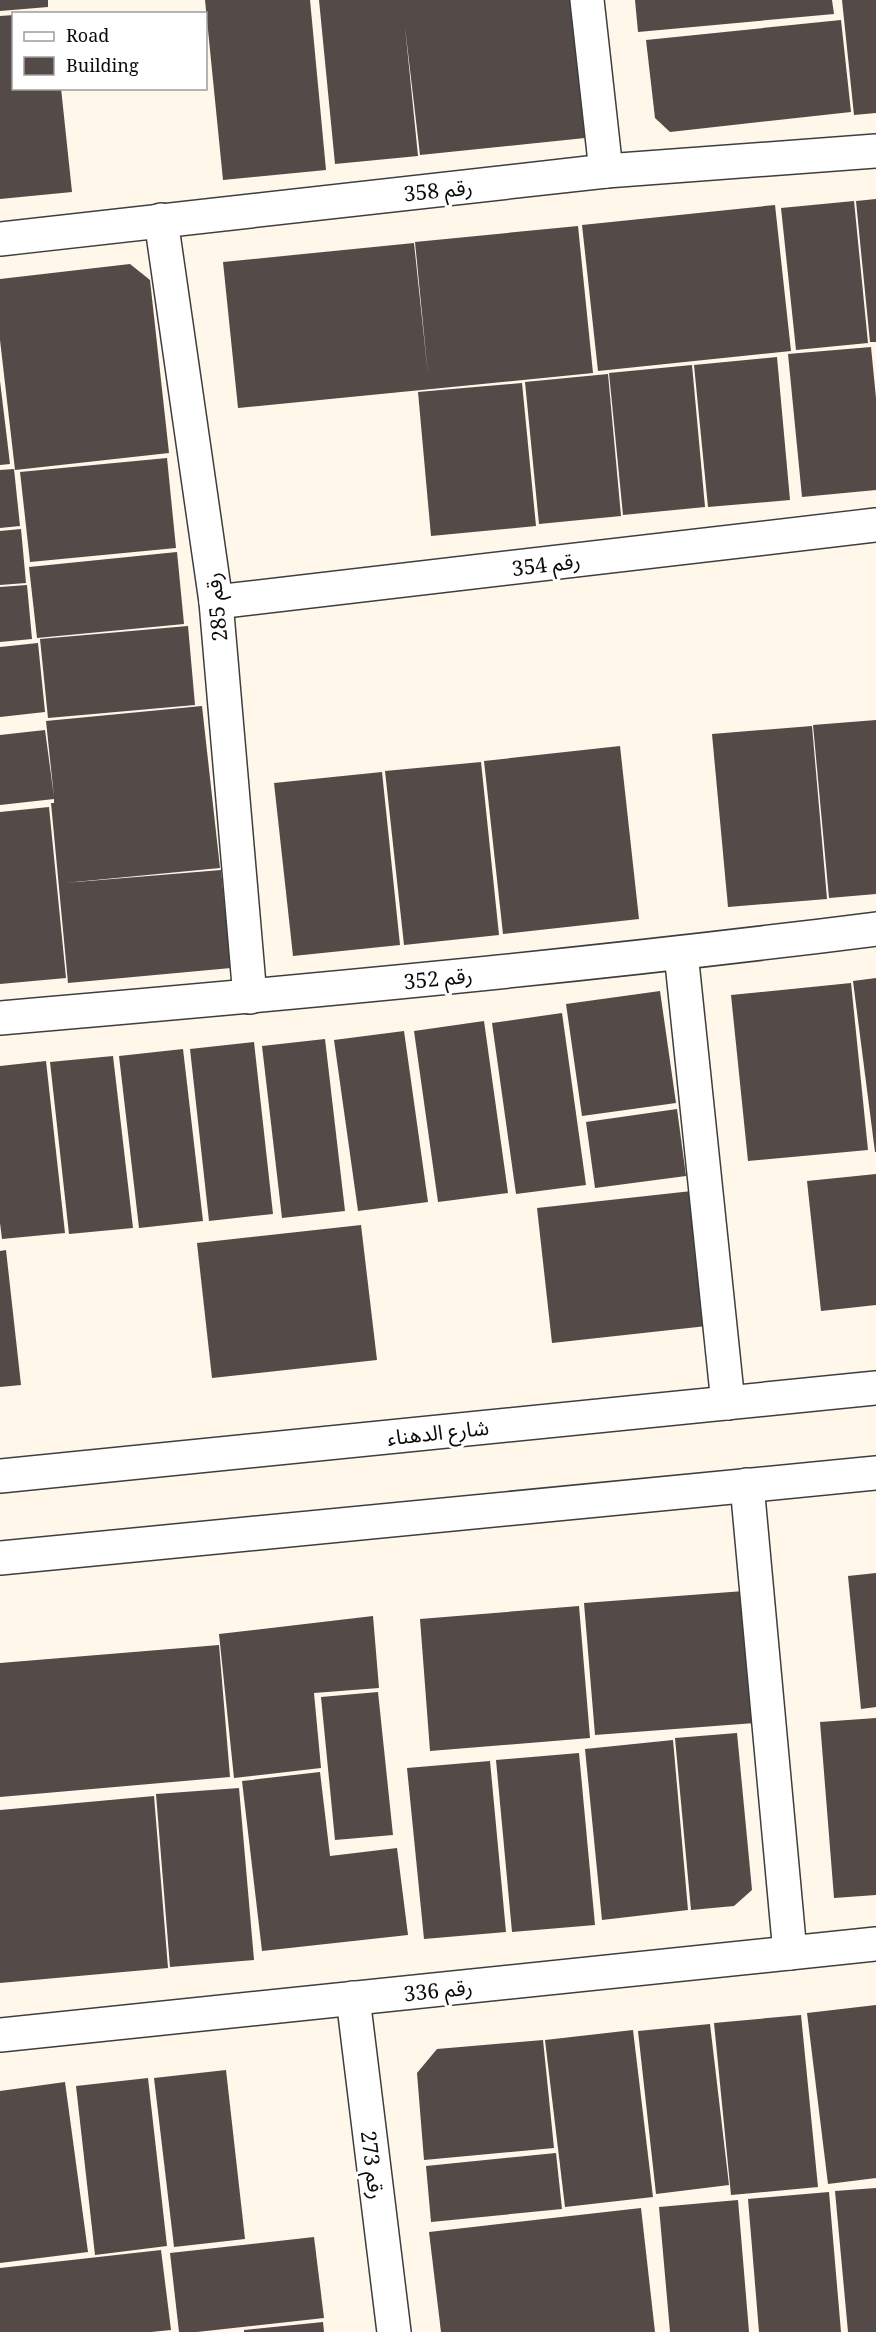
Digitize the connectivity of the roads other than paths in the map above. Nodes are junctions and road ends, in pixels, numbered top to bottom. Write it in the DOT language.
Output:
graph roads {
  1 [pos="587,0"];
  2 [pos="876,151"];
  3 [pos="606,171"];
  4 [pos="162,220"];
  5 [pos="0,239"];
  6 [pos="876,525"];
  7 [pos="216,602"];
  8 [pos="876,929"];
  9 [pos="681,953"];
  10 [pos="250,997"];
  11 [pos="0,1018"];
  12 [pos="876,1388"];
  13 [pos="728,1403"];
  14 [pos="876,1473"];
  15 [pos="0,1476"];
  16 [pos="747,1485"];
  17 [pos="0,1558"];
  18 [pos="876,1944"];
  19 [pos="789,1953"];
  20 [pos="353,1998"];
  21 [pos="0,2035"];
  22 [pos="394,2332"];
  1 -- 3 [label="street"];
  2 -- 3 [label="street, رقم 358"];
  3 -- 4 [label="street, رقم 358"];
  4 -- 5 [label="street, رقم 358"];
  4 -- 7 [label="street, رقم 285"];
  6 -- 7 [label="street, رقم 354"];
  7 -- 10 [label="street, رقم 285"];
  8 -- 9 [label="street, رقم 352"];
  9 -- 10 [label="street, رقم 352"];
  9 -- 13 [label="street"];
  10 -- 11 [label="street, رقم 352"];
  12 -- 13 [label="street, شارع الدهناء"];
  13 -- 15 [label="street, شارع الدهناء"];
  14 -- 16 [label="street"];
  16 -- 17 [label="street"];
  16 -- 19 [label="street"];
  18 -- 19 [label="street, رقم 336"];
  19 -- 20 [label="street, رقم 336"];
  20 -- 21 [label="street, رقم 336"];
  20 -- 22 [label="street, رقم 273"];
}
